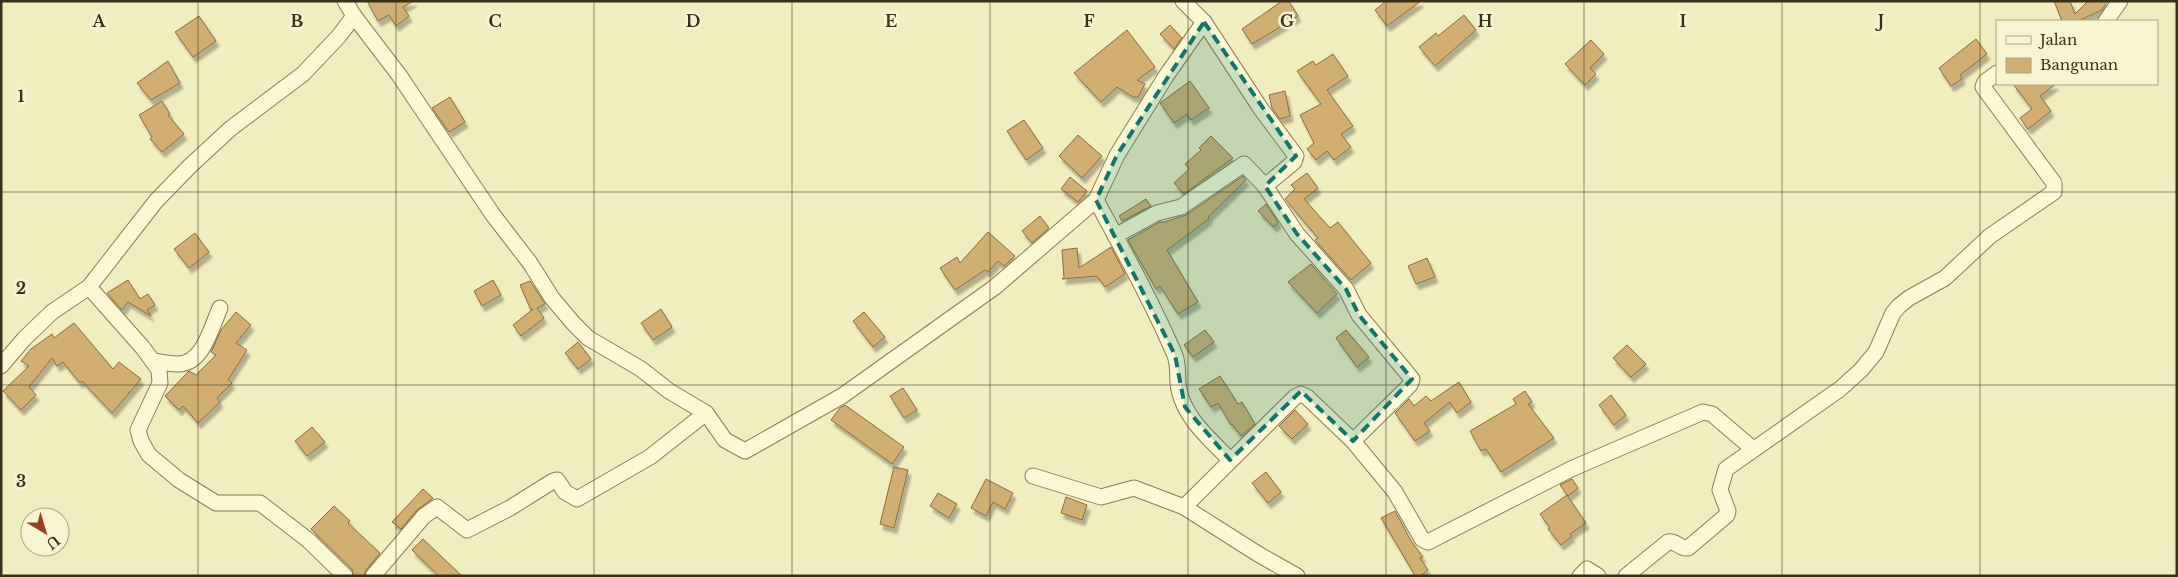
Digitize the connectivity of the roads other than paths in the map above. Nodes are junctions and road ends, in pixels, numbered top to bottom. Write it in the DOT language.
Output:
graph roads {
  1 [pos="345,1"];
  2 [pos="1183,1"];
  3 [pos="2120,1"];
  4 [pos="354,16"];
  5 [pos="2107,20"];
  6 [pos="1204,22"];
  7 [pos="1996,74"];
  8 [pos="1265,186"];
  9 [pos="1096,200"];
  10 [pos="1115,236"];
  11 [pos="89,287"];
  12 [pos="220,308"];
  13 [pos="154,360"];
  14 [pos="1,366"];
  15 [pos="706,413"];
  16 [pos="1353,440"];
  17 [pos="1753,449"];
  18 [pos="1230,460"];
  19 [pos="1033,476"];
  20 [pos="1184,507"];
  21 [pos="345,576"];
  22 [pos="373,576"];
  23 [pos="1297,576"];
  24 [pos="1580,576"];
  25 [pos="1598,576"];
  26 [pos="1626,576"];
  1 -- 4 [label="street"];
  2 -- 6 [label="street"];
  3 -- 5 [label="street"];
  4 -- 11 [label="street"];
  4 -- 15 [label="street"];
  6 -- 8 [label="street"];
  6 -- 9 [label="street"];
  7 -- 17 [label="street"];
  8 -- 10 [label="street"];
  8 -- 16 [label="street"];
  9 -- 10 [label="street"];
  9 -- 15 [label="street"];
  10 -- 18 [label="street"];
  11 -- 13 [label="street"];
  11 -- 14 [label="street"];
  12 -- 13 [label="street"];
  13 -- 21 [label="street"];
  15 -- 22 [label="street"];
  16 -- 17 [label="street"];
  16 -- 18 [label="street"];
  17 -- 26 [label="street"];
  18 -- 20 [label="street"];
  19 -- 20 [label="street"];
  20 -- 23 [label="street"];
  24 -- 25 [label="street"];
}
